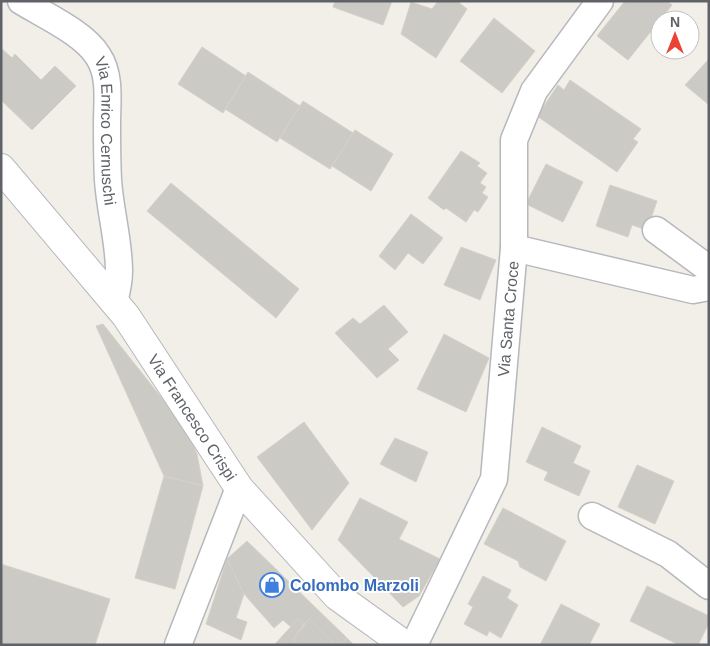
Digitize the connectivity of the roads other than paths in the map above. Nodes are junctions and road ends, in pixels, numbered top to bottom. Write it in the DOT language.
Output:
graph roads {
  1 [pos="21,1"];
  2 [pos="600,1"];
  3 [pos="1,168"];
  4 [pos="656,230"];
  5 [pos="514,248"];
  6 [pos="709,269"];
  7 [pos="709,287"];
  8 [pos="114,301"];
  9 [pos="240,488"];
  10 [pos="592,516"];
  11 [pos="709,586"];
  12 [pos="178,645"];
  13 [pos="405,645"];
  14 [pos="414,645"];
  1 -- 8 [label="street, Via Enrico Cernuschi"];
  2 -- 5 [label="street, Via Santa Croce"];
  3 -- 8 [label="street, Via Francesco Crispi"];
  4 -- 6 [label="street"];
  5 -- 7 [label="street"];
  5 -- 14 [label="street, Via Santa Croce"];
  8 -- 9 [label="street, Via Francesco Crispi"];
  9 -- 12 [label="street"];
  9 -- 13 [label="street, Via Francesco Crispi"];
  10 -- 11 [label="street"];
}
